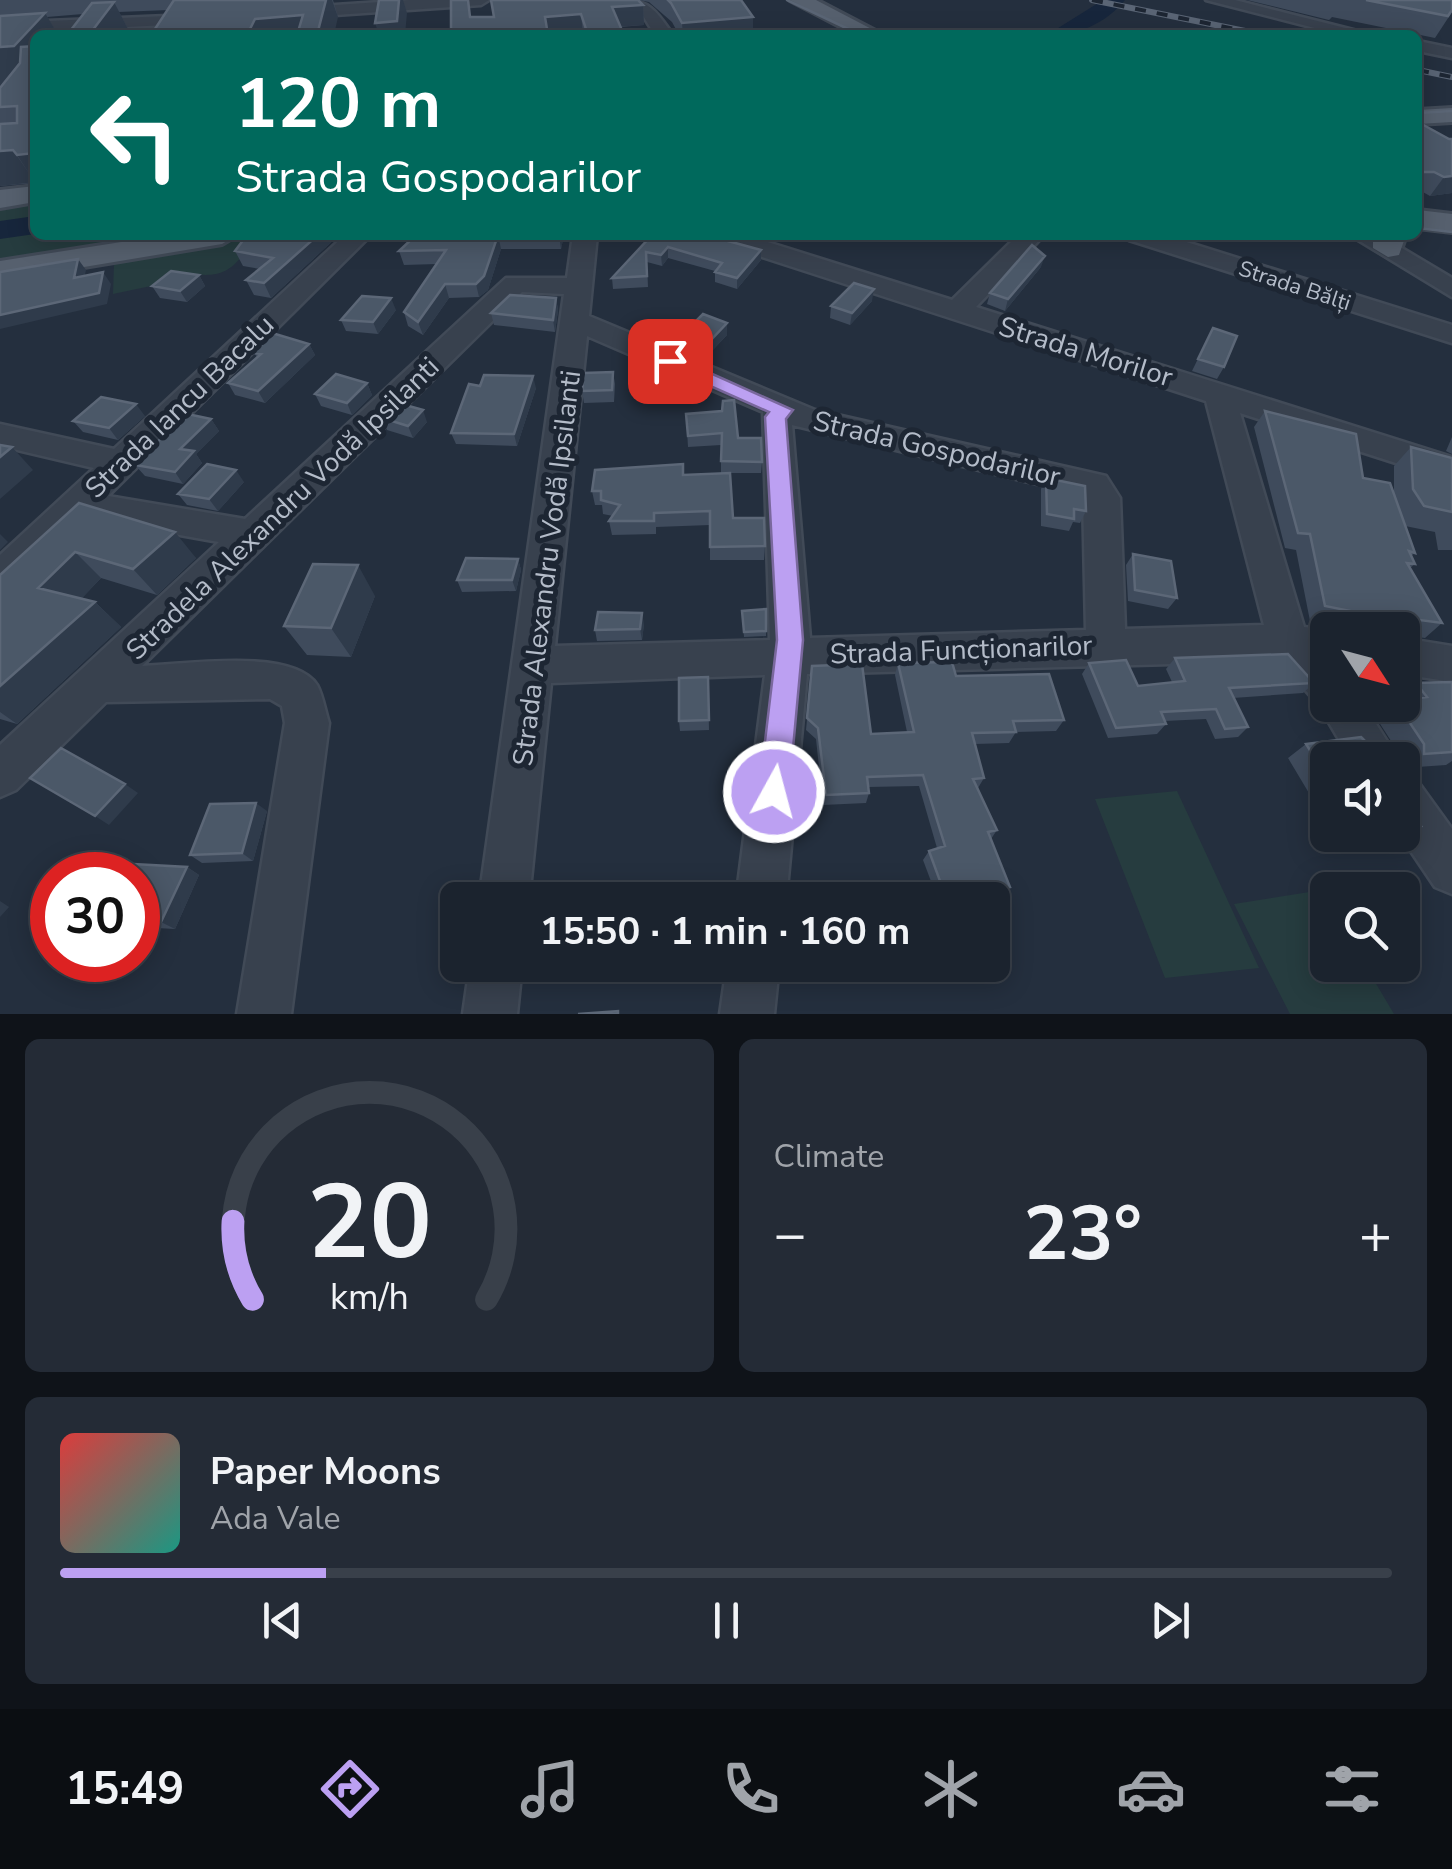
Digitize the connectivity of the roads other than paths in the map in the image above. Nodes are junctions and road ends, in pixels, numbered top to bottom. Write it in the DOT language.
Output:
graph roads {
  1 [pos="632,0"];
  2 [pos="800,0"];
  3 [pos="1214,0"];
  4 [pos="776,2"];
  5 [pos="129,6"];
  6 [pos="207,6"];
  7 [pos="482,6"];
  8 [pos="276,14"];
  9 [pos="3,18"];
  10 [pos="72,30"];
  11 [pos="661,30"];
  12 [pos="834,30"];
  13 [pos="860,30"];
  14 [pos="1343,30"];
  15 [pos="1422,47"];
  16 [pos="1452,54"];
  17 [pos="1452,103"];
  18 [pos="1422,104"];
  19 [pos="1452,114"];
  20 [pos="1422,117"];
  21 [pos="30,195"];
  22 [pos="0,199"];
  23 [pos="1422,219"];
  24 [pos="1452,223"];
  25 [pos="1452,236"];
  26 [pos="1422,239"];
  27 [pos="191,240"];
  28 [pos="354,240"];
  29 [pos="584,240"];
  30 [pos="735,240"];
  31 [pos="1027,240"];
  32 [pos="1154,240"];
  33 [pos="1393,242"];
  34 [pos="1452,264"];
  35 [pos="0,271"];
  36 [pos="1452,289"];
  37 [pos="578,304"];
  38 [pos="956,311"];
  39 [pos="1452,334"];
  40 [pos="1219,393"];
  41 [pos="783,410"];
  42 [pos="0,435"];
  43 [pos="121,462"];
  44 [pos="1452,469"];
  45 [pos="78,504"];
  46 [pos="251,534"];
  47 [pos="0,578"];
  48 [pos="1308,644"];
  49 [pos="1106,645"];
  50 [pos="790,657"];
  51 [pos="1420,659"];
  52 [pos="1452,664"];
  53 [pos="535,666"];
  54 [pos="102,682"];
  55 [pos="0,775"];
  56 [pos="1420,824"];
  57 [pos="1452,870"];
  58 [pos="506,882"];
  59 [pos="763,882"];
  60 [pos="494,982"];
  61 [pos="750,982"];
  62 [pos="264,1014"];
  63 [pos="490,1014"];
  64 [pos="746,1014"];
  1 -- 11 [label="street"];
  2 -- 13 [label="main road"];
  3 -- 14 [label="street"];
  4 -- 12 [label="main road"];
  5 -- 6 [label="street"];
  6 -- 10 [label="street"];
  7 -- 8 [label="street"];
  9 -- 10 [label="street"];
  15 -- 16 [label="street"];
  17 -- 18 [label="main road"];
  19 -- 20 [label="main road"];
  21 -- 22 [label="main road"];
  23 -- 24 [label="main road"];
  25 -- 26 [label="main road"];
  27 -- 35 [label="main road"];
  28 -- 43 [label="street, Strada Iancu Bacalu"];
  29 -- 37 [label="street, Strada Alexandru Vodă Ipsilanti"];
  30 -- 38 [label="street, Strada Morilor"];
  31 -- 38 [label="street"];
  32 -- 39 [label="street, Strada Bălți"];
  33 -- 34 [label="street"];
  33 -- 36 [label="street"];
  37 -- 41 [label="street, Strada Gospodarilor"];
  37 -- 46 [label="street, Stradela Alexandru Vodă Ipsilanti"];
  37 -- 53 [label="street, Strada Alexandru Vodă Ipsilanti"];
  38 -- 40 [label="street, Strada Morilor"];
  40 -- 44 [label="street, Strada Morilor"];
  40 -- 48 [label="street"];
  41 -- 49 [label="street, Strada Gospodarilor"];
  41 -- 50 [label="street"];
  42 -- 43 [label="street"];
  43 -- 45 [label="street, Strada Iancu Bacalu"];
  45 -- 46 [label="street"];
  45 -- 47 [label="street, Strada Iancu Bacalu"];
  46 -- 54 [label="street, Stradela Alexandru Vodă Ipsilanti"];
  48 -- 49 [label="street, Strada Funcționarilor"];
  49 -- 50 [label="street, Strada Funcționarilor"];
  50 -- 53 [label="street, Strada Funcționarilor"];
  50 -- 59 [label="street"];
  51 -- 52 [label="street"];
  53 -- 58 [label="street, Strada Alexandru Vodă Ipsilanti"];
  54 -- 55 [label="street, Stradela Alexandru Vodă Ipsilanti"];
  54 -- 62 [label="street"];
  56 -- 57 [label="street"];
  60 -- 63 [label="street"];
  61 -- 64 [label="street"];
}
